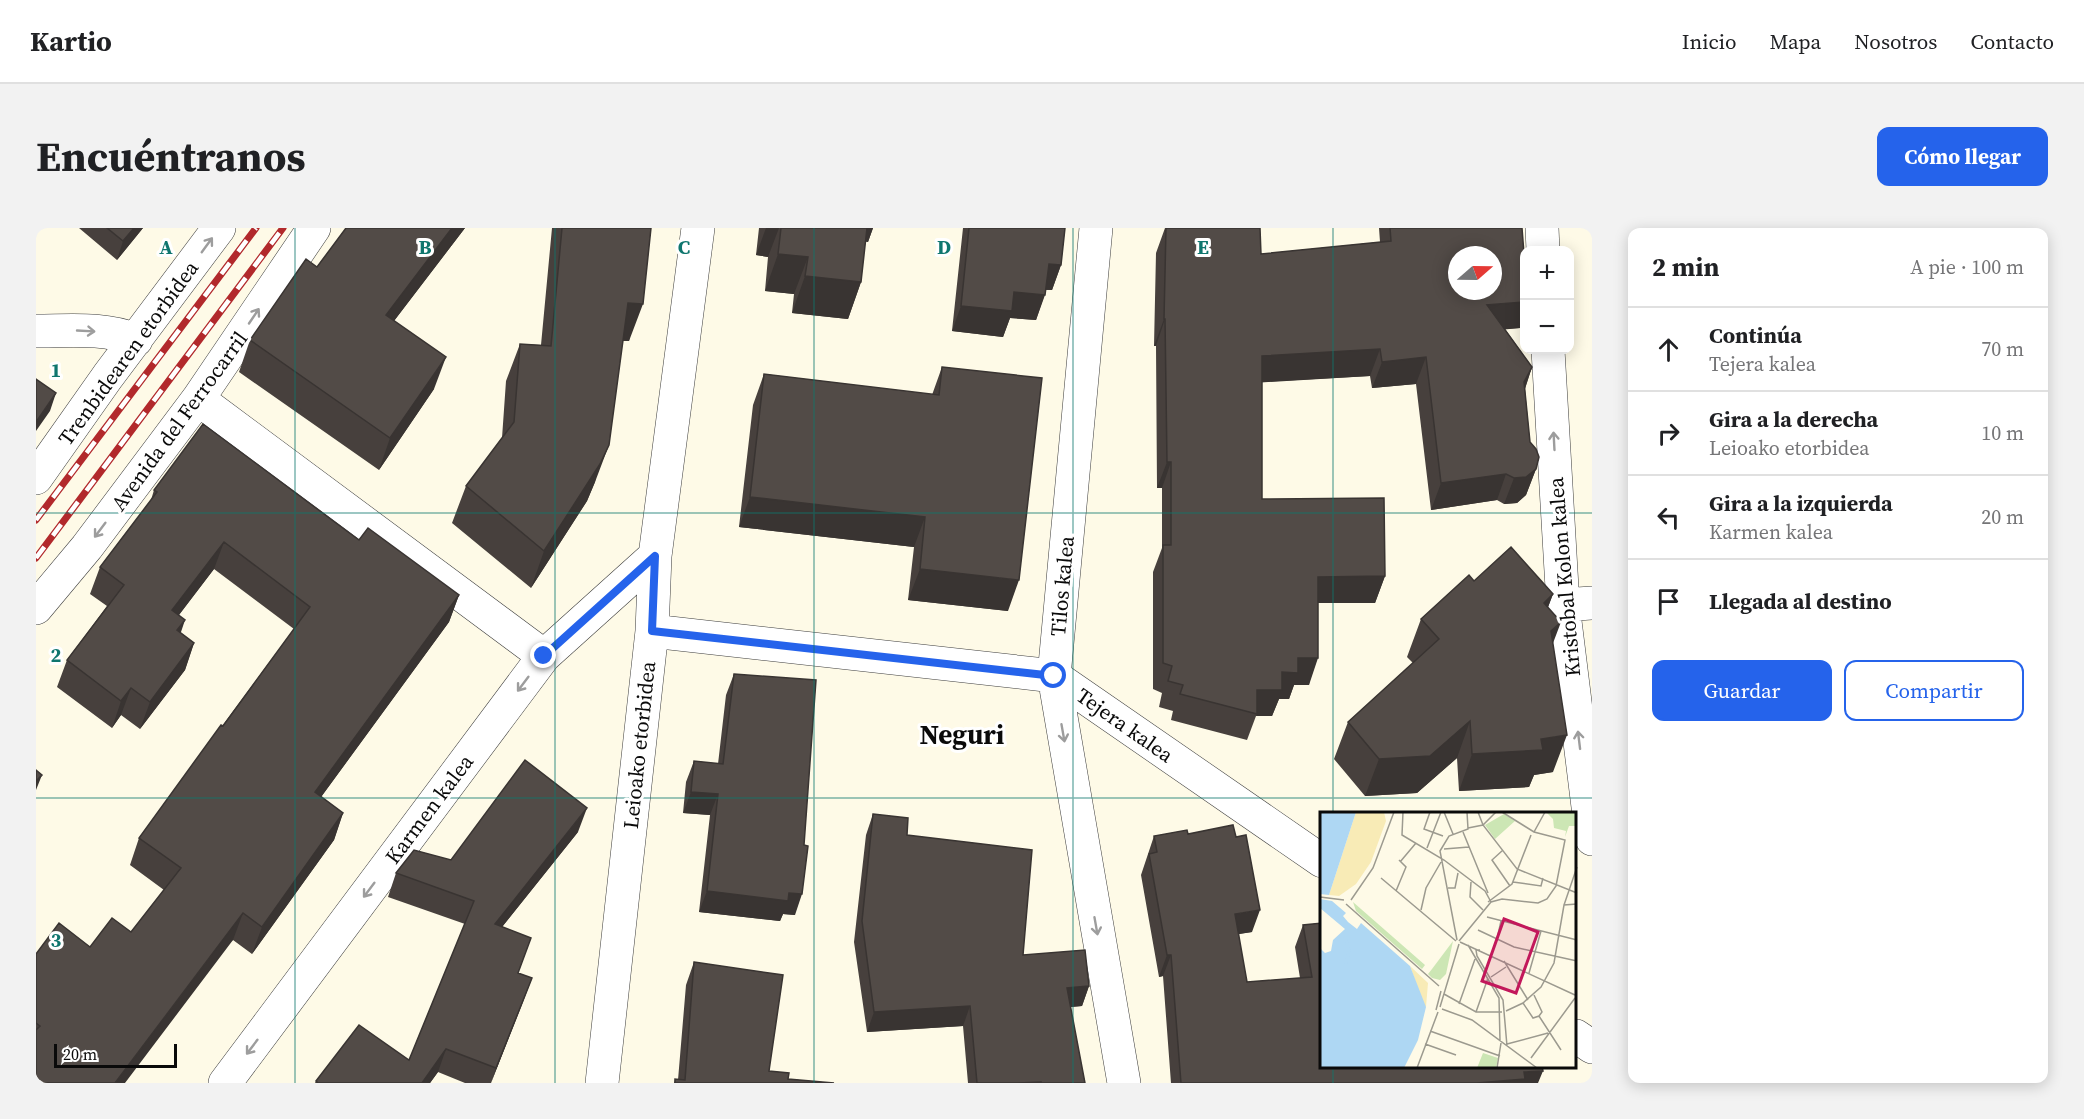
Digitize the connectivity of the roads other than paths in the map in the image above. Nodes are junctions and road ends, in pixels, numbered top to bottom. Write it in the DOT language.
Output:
graph roads {
  1 [pos="219,228"];
  2 [pos="314,228"];
  3 [pos="698,228"];
  4 [pos="1096,228"];
  5 [pos="1542,228"];
  6 [pos="1543,246"];
  7 [pos="36,332"];
  8 [pos="136,340"];
  9 [pos="1548,354"];
  10 [pos="198,399"];
  11 [pos="36,478"];
  12 [pos="655,556"];
  13 [pos="1577,604"];
  14 [pos="36,608"];
  15 [pos="652,631"];
  16 [pos="544,656"];
  17 [pos="1054,676"];
  18 [pos="1592,839"];
  19 [pos="1320,860"];
  20 [pos="1577,1037"];
  21 [pos="1592,1047"];
  22 [pos="225,1083"];
  23 [pos="602,1083"];
  24 [pos="1124,1083"];
  8 -- 1 [label="street, Trenbidearen etorbidea, one-way"];
  10 -- 2 [label="street, Avenida del Ferrocarril, one-way"];
  3 -- 12 [label="street, Leioako etorbidea"];
  4 -- 17 [label="street, Tilos kalea"];
  5 -- 6 [label="street"];
  7 -- 8 [label="street, one-way"];
  8 -- 11 [label="street, Trenbidearen etorbidea"];
  13 -- 9 [label="street, Kristobal Kolon kalea, one-way"];
  10 -- 14 [label="street, Avenida del Ferrocarril, one-way"];
  10 -- 16 [label="street"];
  12 -- 15 [label="street, Leioako etorbidea"];
  12 -- 16 [label="street, Karmen kalea"];
  18 -- 13 [label="street, Kristobal Kolon kalea, one-way"];
  15 -- 17 [label="street, Tejera kalea"];
  15 -- 23 [label="street, Leioako etorbidea"];
  16 -- 22 [label="street, Karmen kalea, one-way"];
  17 -- 19 [label="street, Tejera kalea"];
  17 -- 24 [label="street, Tilos kalea, one-way"];
  20 -- 21 [label="street"];
}
